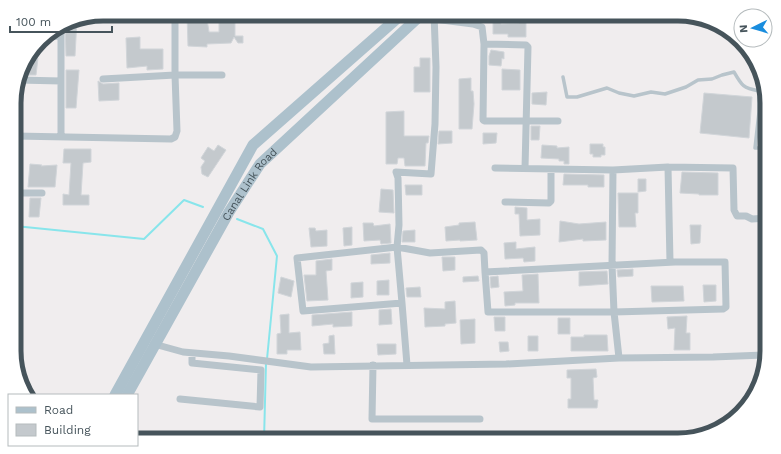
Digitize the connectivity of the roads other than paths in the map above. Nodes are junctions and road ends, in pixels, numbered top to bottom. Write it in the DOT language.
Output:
graph roads {
  1 [pos="175,21"];
  2 [pos="394,21"];
  3 [pos="414,21"];
  4 [pos="434,21"];
  5 [pos="454,21"];
  6 [pos="61,33"];
  7 [pos="56,36"];
  8 [pos="61,36"];
  9 [pos="484,44"];
  10 [pos="175,75"];
  11 [pos="222,75"];
  12 [pos="563,77"];
  13 [pos="103,79"];
  14 [pos="25,80"];
  15 [pos="61,81"];
  16 [pos="759,91"];
  17 [pos="759,92"];
  18 [pos="526,120"];
  19 [pos="558,121"];
  20 [pos="21,136"];
  21 [pos="61,137"];
  22 [pos="760,148"];
  23 [pos="668,167"];
  24 [pos="495,168"];
  25 [pos="526,168"];
  26 [pos="551,169"];
  27 [pos="613,170"];
  28 [pos="21,193"];
  29 [pos="42,193"];
  30 [pos="505,202"];
  31 [pos="760,218"];
  32 [pos="397,247"];
  33 [pos="670,262"];
  34 [pos="612,266"];
  35 [pos="485,272"];
  36 [pos="402,303"];
  37 [pos="614,312"];
  38 [pos="154,344"];
  39 [pos="192,353"];
  40 [pos="760,355"];
  41 [pos="620,358"];
  42 [pos="256,360"];
  43 [pos="373,365"];
  44 [pos="407,365"];
  45 [pos="255,369"];
  46 [pos="116,394"];
  47 [pos="128,394"];
  48 [pos="180,399"];
  49 [pos="480,419"];
  1 -- 10 [label="street"];
  2 -- 46 [label="main road, Canal Link Road"];
  3 -- 38 [label="main road, Canal Link Road"];
  4 -- 32 [label="street"];
  5 -- 9 [label="street"];
  6 -- 8 [label="street"];
  7 -- 8 [label="street"];
  8 -- 15 [label="street"];
  9 -- 18 [label="street"];
  9 -- 18 [label="street"];
  10 -- 11 [label="street"];
  10 -- 13 [label="street"];
  10 -- 21 [label="street"];
  12 -- 16 [label="lane"];
  14 -- 15 [label="street"];
  15 -- 21 [label="street"];
  17 -- 22 [label="lane"];
  18 -- 19 [label="street"];
  18 -- 25 [label="street"];
  20 -- 21 [label="street"];
  23 -- 27 [label="street"];
  23 -- 31 [label="street"];
  23 -- 33 [label="street"];
  24 -- 25 [label="street"];
  25 -- 26 [label="street"];
  26 -- 27 [label="street"];
  26 -- 30 [label="street"];
  27 -- 34 [label="street"];
  28 -- 29 [label="street"];
  32 -- 35 [label="street"];
  32 -- 36 [label="street"];
  32 -- 36 [label="street"];
  33 -- 34 [label="street"];
  33 -- 37 [label="street"];
  34 -- 35 [label="street"];
  34 -- 37 [label="street"];
  35 -- 37 [label="street"];
  36 -- 44 [label="street"];
  37 -- 41 [label="street"];
  38 -- 39 [label="street"];
  38 -- 47 [label="main road, Canal Link Road"];
  39 -- 42 [label="street"];
  39 -- 45 [label="street"];
  40 -- 41 [label="street"];
  41 -- 44 [label="street"];
  42 -- 43 [label="street"];
  42 -- 45 [label="street"];
  43 -- 44 [label="street"];
  43 -- 49 [label="street"];
  45 -- 48 [label="street"];
}
